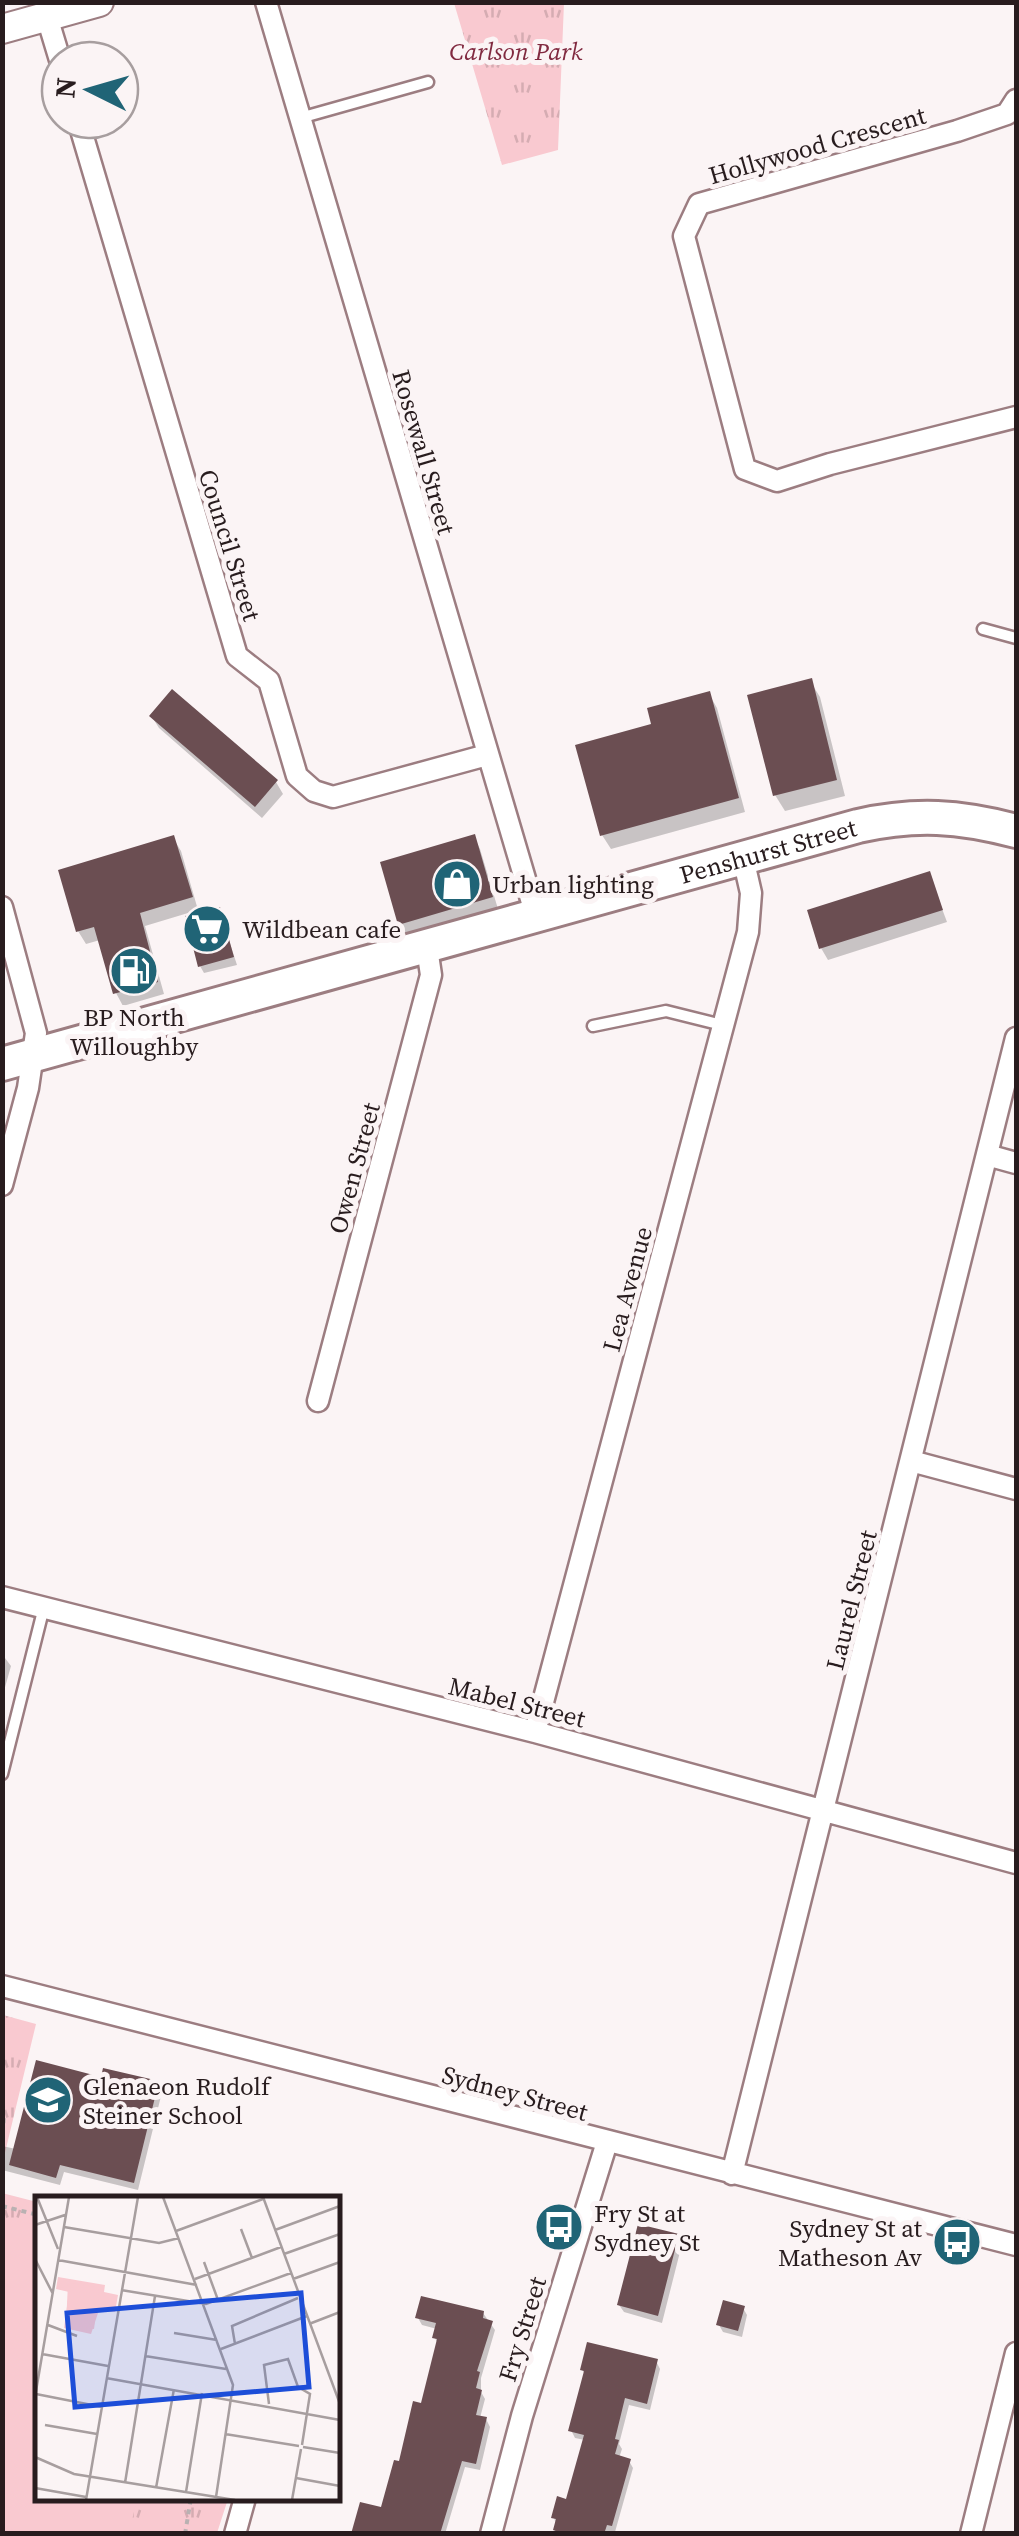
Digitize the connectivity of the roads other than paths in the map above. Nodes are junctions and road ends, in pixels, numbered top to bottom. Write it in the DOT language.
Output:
graph roads {
  1 [pos="98,2"];
  2 [pos="266,2"];
  3 [pos="47,16"];
  4 [pos="2,29"];
  5 [pos="54,40"];
  6 [pos="428,82"];
  7 [pos="1016,100"];
  8 [pos="300,118"];
  9 [pos="84,140"];
  10 [pos="1016,417"];
  11 [pos="984,629"];
  12 [pos="1016,638"];
  13 [pos="487,756"];
  14 [pos="1016,831"];
  15 [pos="743,858"];
  16 [pos="2,907"];
  17 [pos="536,916"];
  18 [pos="427,948"];
  19 [pos="593,1026"];
  20 [pos="724,1026"];
  21 [pos="1016,1038"];
  22 [pos="17,1060"];
  23 [pos="987,1156"];
  24 [pos="1016,1163"];
  25 [pos="2,1184"];
  26 [pos="318,1400"];
  27 [pos="911,1461"];
  28 [pos="1016,1489"];
  29 [pos="2,1597"];
  30 [pos="44,1607"];
  31 [pos="535,1732"];
  32 [pos="2,1774"];
  33 [pos="824,1808"];
  34 [pos="1016,1863"];
  35 [pos="2,1986"];
  36 [pos="607,2142"];
  37 [pos="732,2174"];
  38 [pos="1016,2245"];
  39 [pos="1016,2353"];
  40 [pos="244,2501"];
  41 [pos="235,2534"];
  42 [pos="492,2534"];
  43 [pos="970,2534"];
  1 -- 3 [label="street"];
  2 -- 8 [label="street, Rosewall Street"];
  3 -- 4 [label="street"];
  3 -- 5 [label="street"];
  6 -- 8 [label="lane"];
  7 -- 10 [label="street, Hollywood Crescent"];
  8 -- 13 [label="street, Rosewall Street"];
  9 -- 13 [label="street, Council Street"];
  11 -- 12 [label="lane"];
  13 -- 17 [label="street, Rosewall Street"];
  14 -- 15 [label="main road, Penshurst Street"];
  15 -- 17 [label="main road, Penshurst Street"];
  15 -- 20 [label="street, Lea Avenue"];
  16 -- 22 [label="street"];
  17 -- 18 [label="main road, Penshurst Street"];
  18 -- 22 [label="main road, Penshurst Street"];
  18 -- 26 [label="street, Owen Street"];
  19 -- 20 [label="lane"];
  20 -- 31 [label="street, Lea Avenue"];
  21 -- 23 [label="street, Laurel Street"];
  22 -- 25 [label="street"];
  23 -- 24 [label="street"];
  23 -- 27 [label="street, Laurel Street"];
  27 -- 28 [label="street"];
  27 -- 33 [label="street, Laurel Street"];
  29 -- 30 [label="street, Mabel Street"];
  30 -- 31 [label="street, Mabel Street"];
  30 -- 32 [label="lane"];
  31 -- 33 [label="street, Mabel Street"];
  33 -- 34 [label="street, Mabel Street"];
  33 -- 37 [label="street, Laurel Street"];
  35 -- 36 [label="street, Sydney Street"];
  36 -- 37 [label="street, Sydney Street"];
  36 -- 42 [label="street, Fry Street"];
  37 -- 38 [label="street, Sydney Street"];
  39 -- 43 [label="street"];
  40 -- 41 [label="street"];
}
